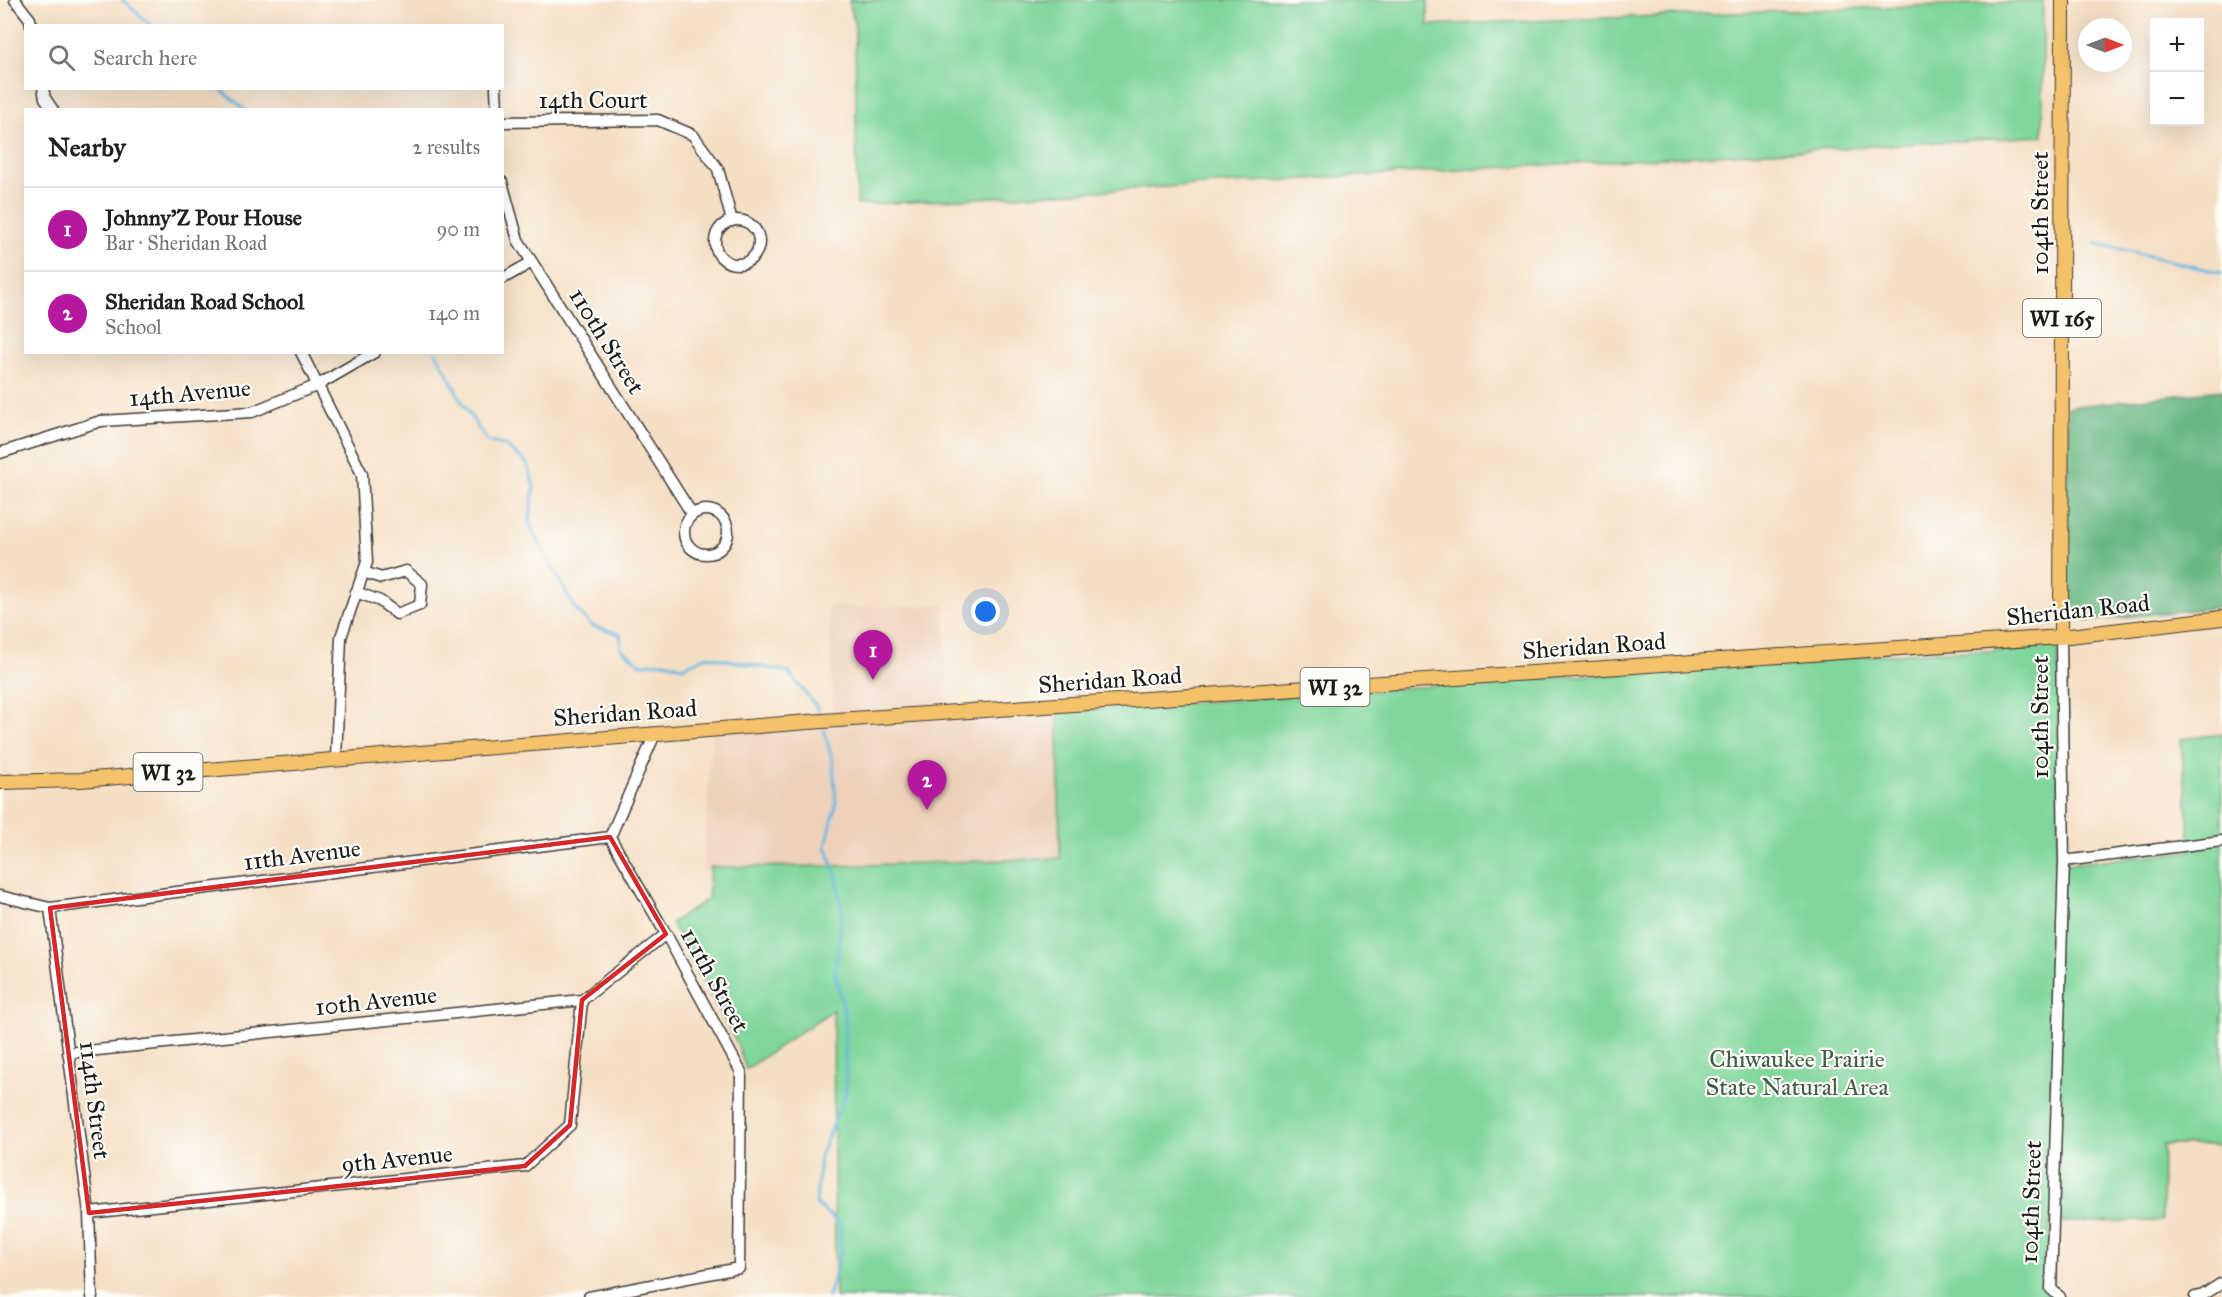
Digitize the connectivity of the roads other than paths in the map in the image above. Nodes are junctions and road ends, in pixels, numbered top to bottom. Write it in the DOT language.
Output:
graph roads {
  1 [pos="15,0"];
  2 [pos="2063,0"];
  3 [pos="31,24"];
  4 [pos="44,90"];
  5 [pos="496,90"];
  6 [pos="52,108"];
  7 [pos="497,108"];
  8 [pos="504,122"];
  9 [pos="504,189"];
  10 [pos="732,221"];
  11 [pos="532,262"];
  12 [pos="504,278"];
  13 [pos="302,354"];
  14 [pos="372,354"];
  15 [pos="318,385"];
  16 [pos="0,453"];
  17 [pos="692,514"];
  18 [pos="364,572"];
  19 [pos="356,592"];
  20 [pos="2222,618"];
  21 [pos="2061,636"];
  22 [pos="655,734"];
  23 [pos="336,759"];
  24 [pos="0,782"];
  25 [pos="610,837"];
  26 [pos="2222,841"];
  27 [pos="2064,861"];
  28 [pos="0,896"];
  29 [pos="50,908"];
  30 [pos="666,934"];
  31 [pos="582,1000"];
  32 [pos="68,1053"];
  33 [pos="89,1213"];
  34 [pos="2222,1282"];
  35 [pos="92,1297"];
  36 [pos="589,1297"];
  37 [pos="2060,1297"];
  38 [pos="2195,1297"];
  1 -- 3 [label="street"];
  2 -- 21 [label="main road, 104th Street / WI 165"];
  4 -- 6 [label="street"];
  5 -- 7 [label="street"];
  8 -- 10 [label="street, 14th Court"];
  9 -- 11 [label="street, 110th Street"];
  10 -- 10 [label="street"];
  11 -- 12 [label="street"];
  11 -- 17 [label="street, 110th Street"];
  13 -- 15 [label="street"];
  14 -- 15 [label="street, 14th Avenue"];
  15 -- 16 [label="street, 14th Avenue"];
  15 -- 18 [label="street"];
  17 -- 17 [label="street"];
  18 -- 19 [label="street"];
  18 -- 19 [label="street"];
  19 -- 23 [label="street"];
  20 -- 21 [label="main road, Sheridan Road / WI 32"];
  21 -- 22 [label="main road, Sheridan Road / WI 32"];
  21 -- 27 [label="street, 104th Street"];
  22 -- 23 [label="main road, Sheridan Road / WI 32"];
  22 -- 25 [label="street"];
  23 -- 24 [label="main road, Sheridan Road / WI 32"];
  25 -- 29 [label="street, 11th Avenue"];
  25 -- 30 [label="street, 111th Street"];
  26 -- 27 [label="street"];
  27 -- 37 [label="street, 104th Street"];
  28 -- 29 [label="street, 11th Avenue"];
  29 -- 32 [label="street, 114th Street"];
  30 -- 31 [label="street"];
  30 -- 36 [label="street, 111th Street"];
  31 -- 32 [label="street, 10th Avenue"];
  31 -- 33 [label="street, 9th Avenue"];
  32 -- 33 [label="street, 114th Street"];
  33 -- 35 [label="street, 114th Street"];
  34 -- 38 [label="street"];
}
